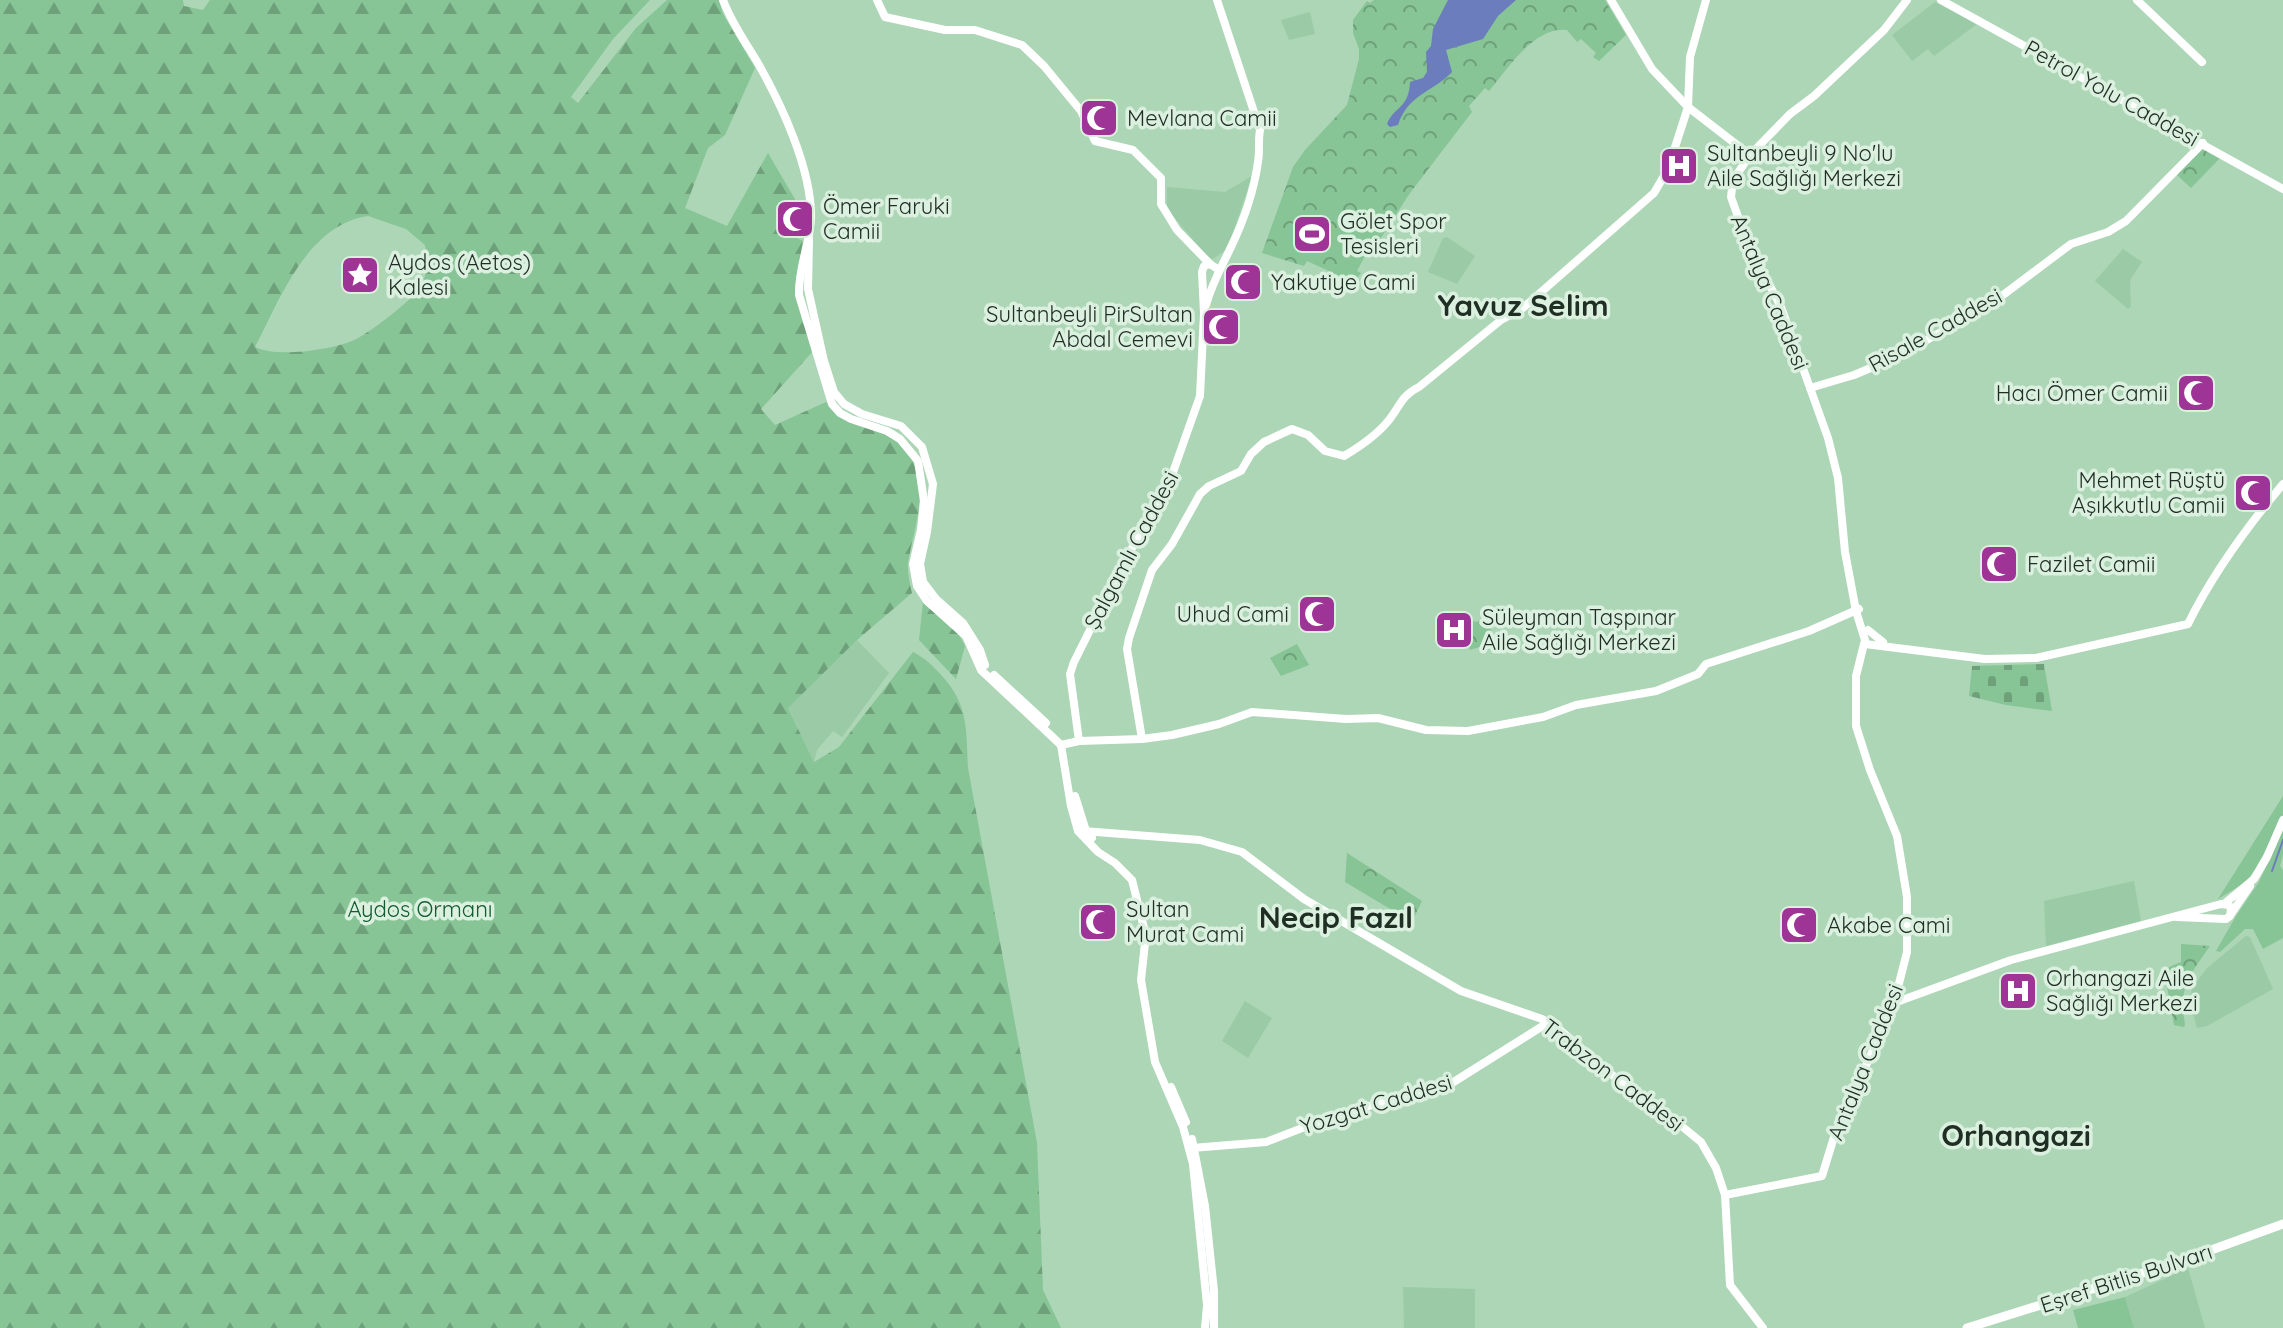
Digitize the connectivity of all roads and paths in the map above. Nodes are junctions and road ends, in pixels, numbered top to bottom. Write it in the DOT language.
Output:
graph roads {
  1 [pos="723,0"];
  2 [pos="877,0"];
  3 [pos="1217,0"];
  4 [pos="1611,0"];
  5 [pos="1706,0"];
  6 [pos="1907,0"];
  7 [pos="1941,0"];
  8 [pos="1950,0"];
  9 [pos="2137,0"];
  10 [pos="2202,62"];
  11 [pos="1688,107"];
  12 [pos="2203,143"];
  13 [pos="1750,155"];
  14 [pos="2283,182"];
  15 [pos="2283,189"];
  16 [pos="1209,269"];
  17 [pos="1204,313"];
  18 [pos="1810,388"];
  19 [pos="2283,484"];
  20 [pos="1857,607"];
  21 [pos="1868,630"];
  22 [pos="1867,642"];
  23 [pos="1886,644"];
  24 [pos="1142,739"];
  25 [pos="1079,741"];
  26 [pos="1063,744"];
  27 [pos="2283,820"];
  28 [pos="1082,831"];
  29 [pos="2254,879"];
  30 [pos="2223,904"];
  31 [pos="2176,917"];
  32 [pos="2225,917"];
  33 [pos="1894,1003"];
  34 [pos="1549,1022"];
  35 [pos="1193,1148"];
  36 [pos="1725,1195"];
  37 [pos="2283,1227"];
  38 [pos="1210,1328"];
  39 [pos="1763,1328"];
  40 [pos="1967,1328"];
  41 [pos="1986,1328"];
  1 -- 26 [label="street"];
  2 -- 16 [label="street"];
  3 -- 16 [label="street"];
  4 -- 11 [label="street"];
  5 -- 11 [label="street"];
  6 -- 13 [label="street, Antalya Caddesi"];
  7 -- 12 [label="street, Petrol Yolu Caddesi"];
  8 -- 14 [label="street, Petrol Yolu Caddesi"];
  9 -- 10 [label="street"];
  11 -- 13 [label="street"];
  11 -- 24 [label="street"];
  12 -- 15 [label="street, Petrol Yolu Caddesi"];
  12 -- 18 [label="street, Risale Caddesi"];
  13 -- 18 [label="street, Antalya Caddesi"];
  16 -- 17 [label="street"];
  16 -- 17 [label="street"];
  17 -- 25 [label="street, Şalgamlı Caddesi"];
  18 -- 20 [label="street, Antalya Caddesi"];
  19 -- 23 [label="street"];
  20 -- 21 [label="street, Antalya Caddesi"];
  20 -- 22 [label="street, Antalya Caddesi"];
  20 -- 24 [label="street"];
  21 -- 22 [label="street, Antalya Caddesi"];
  21 -- 23 [label="street"];
  22 -- 23 [label="street"];
  22 -- 33 [label="street, Antalya Caddesi"];
  24 -- 25 [label="street"];
  25 -- 26 [label="street"];
  26 -- 28 [label="street"];
  27 -- 29 [label="street"];
  28 -- 34 [label="street, Trabzon Caddesi"];
  28 -- 35 [label="street"];
  29 -- 30 [label="street"];
  29 -- 32 [label="street"];
  30 -- 31 [label="street"];
  30 -- 32 [label="street"];
  31 -- 32 [label="street"];
  31 -- 33 [label="street"];
  33 -- 36 [label="street, Antalya Caddesi"];
  34 -- 35 [label="street, Yozgat Caddesi"];
  34 -- 36 [label="street, Trabzon Caddesi"];
  35 -- 38 [label="street"];
  36 -- 39 [label="street, Trabzon Caddesi"];
  37 -- 40 [label="main road, Eşref Bitlis Bulvarı"];
  37 -- 41 [label="main road, Eşref Bitlis Bulvarı"];
}
